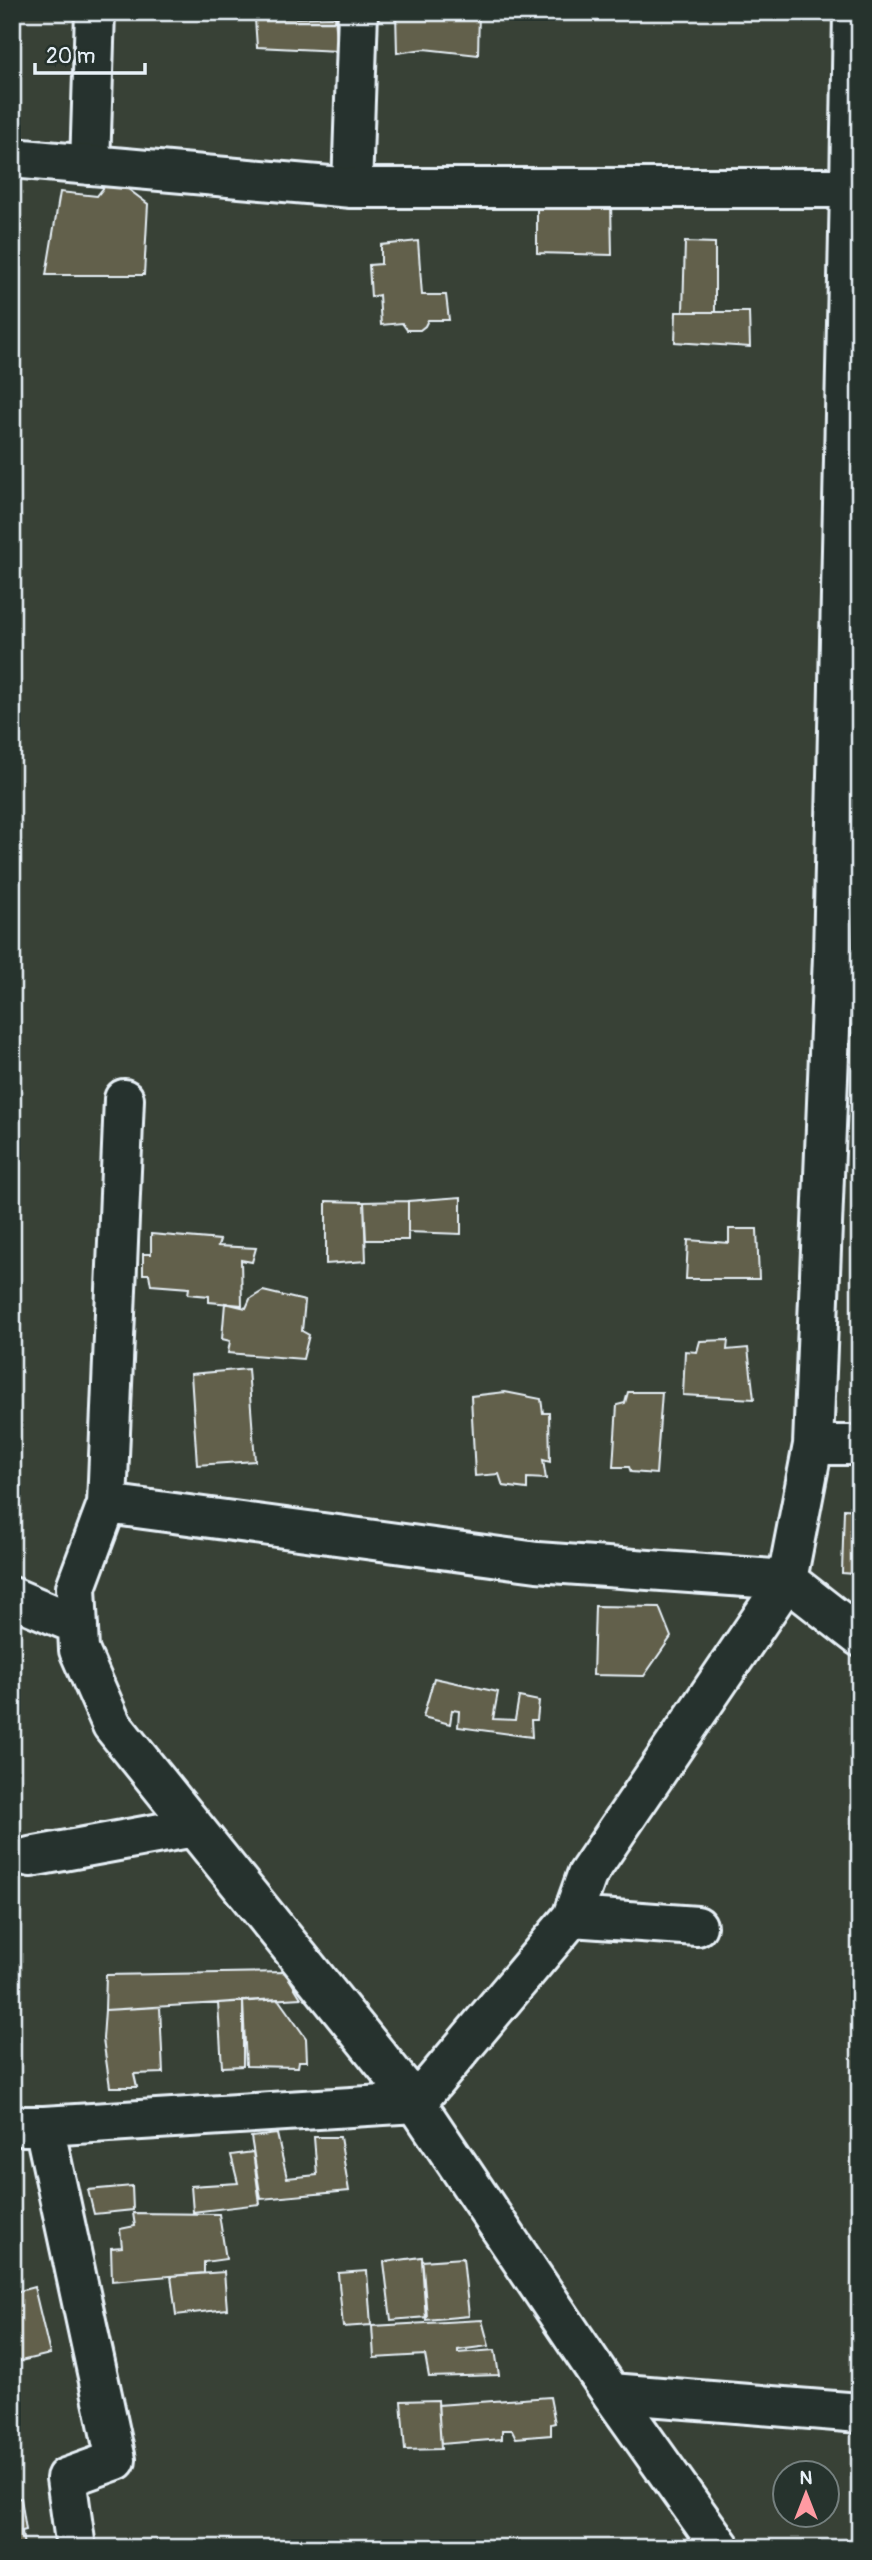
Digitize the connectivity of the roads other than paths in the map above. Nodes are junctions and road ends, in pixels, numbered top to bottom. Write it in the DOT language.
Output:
graph roads {
  1 [pos="95,12"];
  2 [pos="358,12"];
  3 [pos="853,12"];
  4 [pos="12,158"];
  5 [pos="90,165"];
  6 [pos="352,188"];
  7 [pos="850,188"];
  8 [pos="846,956"];
  9 [pos="124,1099"];
  10 [pos="860,1444"];
  11 [pos="813,1445"];
  12 [pos="107,1504"];
  13 [pos="787,1580"];
  14 [pos="12,1597"];
  15 [pos="78,1625"];
  16 [pos="860,1637"];
  17 [pos="194,1827"];
  18 [pos="30,1857"];
  19 [pos="572,1917"];
  20 [pos="697,1926"];
  21 [pos="416,2103"];
  22 [pos="28,2126"];
  23 [pos="611,2393"];
  24 [pos="860,2413"];
  25 [pos="76,2548"];
  26 [pos="721,2548"];
  1 -- 5 [label="street"];
  2 -- 6 [label="street"];
  3 -- 7 [label="street"];
  4 -- 5 [label="street"];
  5 -- 6 [label="street"];
  6 -- 7 [label="street"];
  7 -- 8 [label="street"];
  8 -- 11 [label="street"];
  9 -- 12 [label="street"];
  10 -- 11 [label="street"];
  11 -- 13 [label="street"];
  12 -- 13 [label="street"];
  12 -- 15 [label="street"];
  13 -- 16 [label="street"];
  13 -- 19 [label="street"];
  14 -- 15 [label="street"];
  15 -- 17 [label="street"];
  17 -- 18 [label="street"];
  17 -- 21 [label="street"];
  19 -- 20 [label="street"];
  19 -- 21 [label="street"];
  21 -- 22 [label="street"];
  21 -- 23 [label="street"];
  22 -- 25 [label="street"];
  23 -- 24 [label="street"];
  23 -- 26 [label="street"];
}
